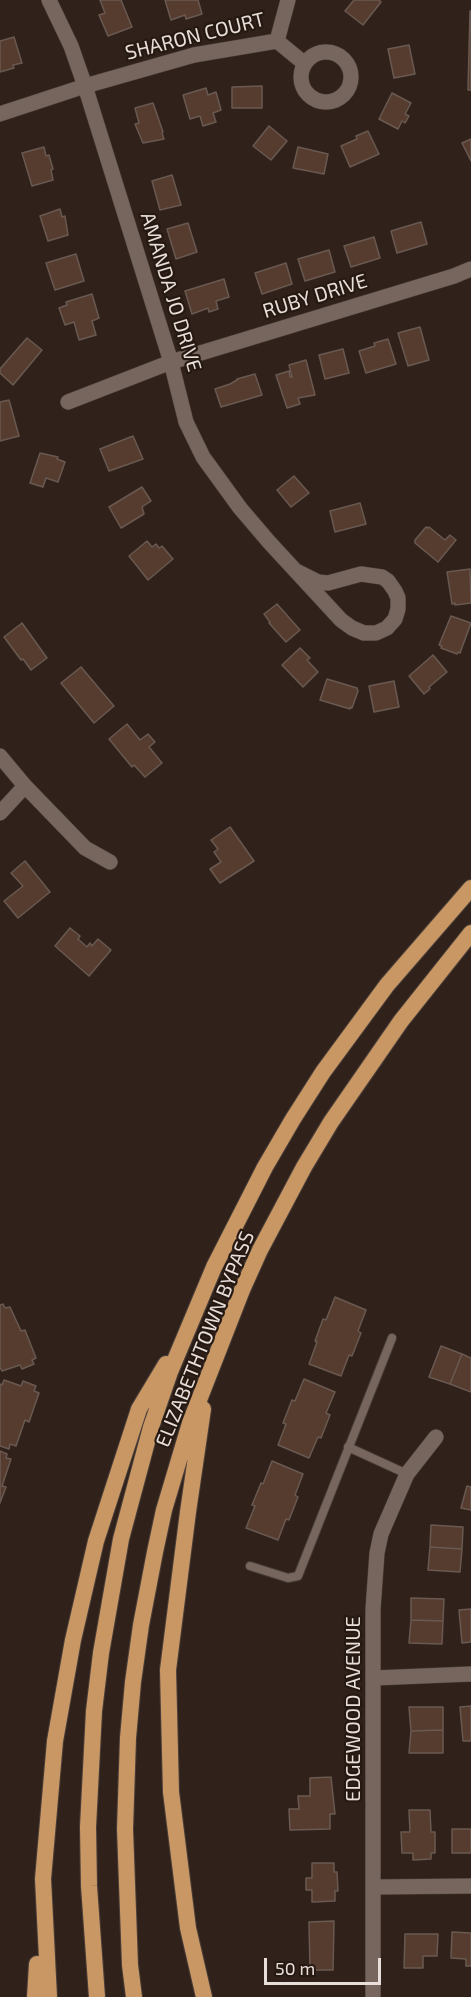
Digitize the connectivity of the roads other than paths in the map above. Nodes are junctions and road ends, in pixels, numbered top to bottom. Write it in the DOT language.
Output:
graph roads {
  1 [pos="49,0"];
  2 [pos="288,0"];
  3 [pos="277,41"];
  4 [pos="304,64"];
  5 [pos="85,86"];
  6 [pos="0,115"];
  7 [pos="471,269"];
  8 [pos="171,362"];
  9 [pos="68,402"];
  10 [pos="296,571"];
  11 [pos="0,756"];
  12 [pos="25,786"];
  13 [pos="0,813"];
  14 [pos="110,862"];
  15 [pos="471,888"];
  16 [pos="471,933"];
  17 [pos="191,1319"];
  18 [pos="392,1338"];
  19 [pos="209,1373"];
  20 [pos="436,1437"];
  21 [pos="348,1447"];
  22 [pos="407,1474"];
  23 [pos="250,1566"];
  24 [pos="471,1674"];
  25 [pos="374,1678"];
  26 [pos="43,1879"];
  27 [pos="471,1886"];
  28 [pos="374,1887"];
  29 [pos="35,1997"];
  30 [pos="49,1997"];
  31 [pos="97,1997"];
  32 [pos="134,1997"];
  33 [pos="204,1997"];
  34 [pos="373,1997"];
  1 -- 5 [label="street, AMANDA JO DRIVE"];
  2 -- 3 [label="street, SHARON COURT"];
  3 -- 4 [label="street"];
  3 -- 5 [label="street, SHARON COURT"];
  5 -- 6 [label="street, SHARON COURT"];
  5 -- 8 [label="street, AMANDA JO DRIVE"];
  7 -- 8 [label="street, RUBY DRIVE"];
  8 -- 9 [label="street, RUBY DRIVE"];
  8 -- 10 [label="street, AMANDA JO DRIVE"];
  10 -- 10 [label="street, AMANDA JO DRIVE"];
  11 -- 12 [label="street"];
  12 -- 13 [label="street"];
  12 -- 14 [label="street"];
  15 -- 17 [label="highway, ELIZABETHTOWN BYPASS"];
  16 -- 19 [label="highway, ELIZABETHTOWN BYPASS"];
  17 -- 26 [label="highway"];
  17 -- 31 [label="highway, ELIZABETHTOWN BYPASS"];
  18 -- 21 [label="lane"];
  19 -- 32 [label="highway, ELIZABETHTOWN BYPASS"];
  19 -- 33 [label="highway"];
  20 -- 22 [label="street, EDGEWOOD AVENUE"];
  21 -- 22 [label="lane"];
  21 -- 23 [label="lane"];
  22 -- 25 [label="street, EDGEWOOD AVENUE"];
  24 -- 25 [label="street"];
  25 -- 28 [label="street, EDGEWOOD AVENUE"];
  26 -- 29 [label="highway"];
  26 -- 30 [label="highway"];
  27 -- 28 [label="street"];
  28 -- 34 [label="street, EDGEWOOD AVENUE"];
}
